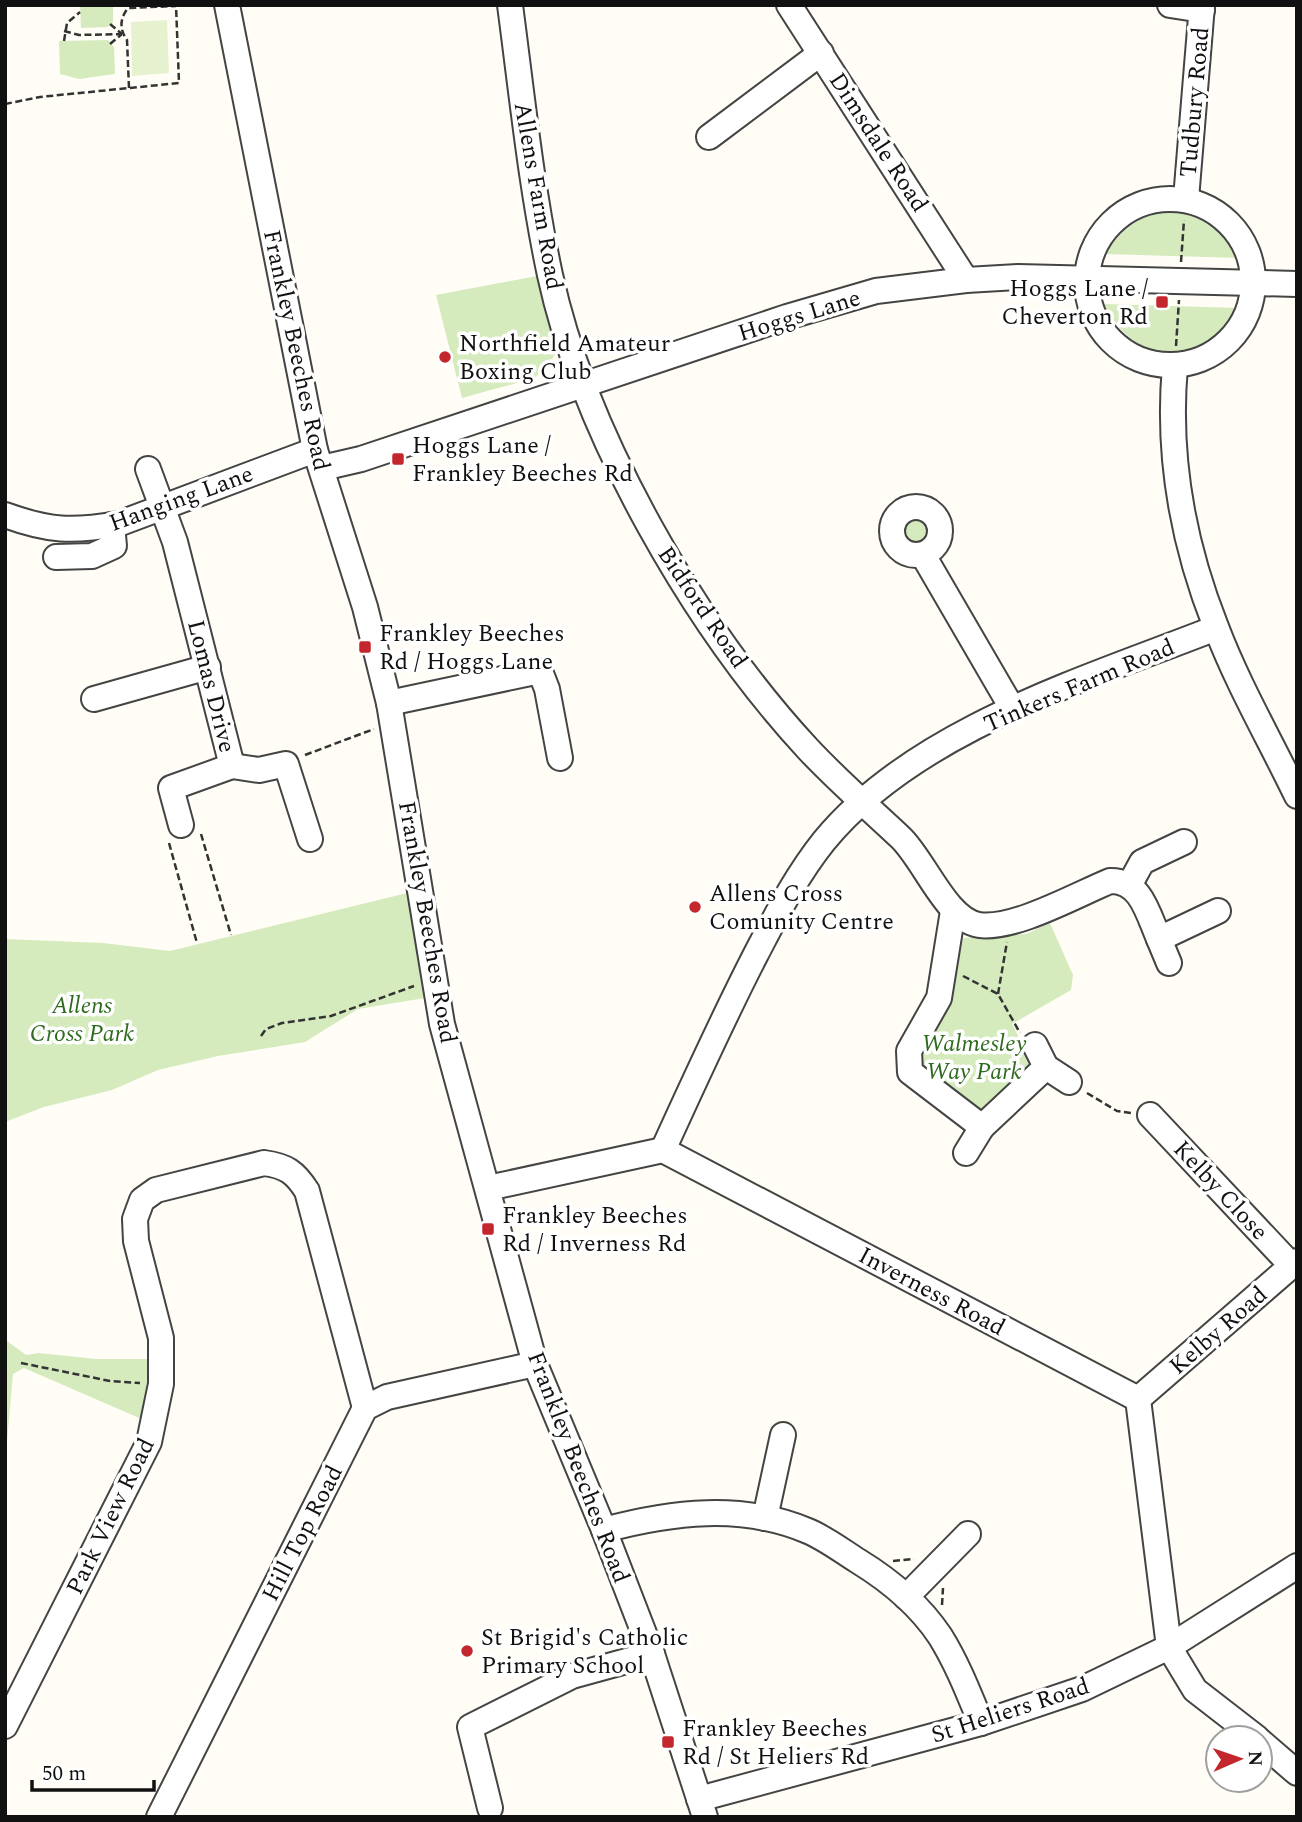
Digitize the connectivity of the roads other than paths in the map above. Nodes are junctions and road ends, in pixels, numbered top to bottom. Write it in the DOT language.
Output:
graph roads {
  1 [pos="227,5"];
  2 [pos="510,5"];
  3 [pos="789,5"];
  4 [pos="1170,5"];
  5 [pos="1202,8"];
  6 [pos="821,53"];
  7 [pos="709,137"];
  8 [pos="1186,199"];
  9 [pos="1087,277"];
  10 [pos="966,280"];
  11 [pos="1254,283"];
  12 [pos="1297,284"];
  13 [pos="1175,366"];
  14 [pos="583,384"];
  15 [pos="318,459"];
  16 [pos="148,469"];
  17 [pos="162,508"];
  18 [pos="5,515"];
  19 [pos="112,525"];
  20 [pos="923,555"];
  21 [pos="56,557"];
  22 [pos="1216,628"];
  23 [pos="208,667"];
  24 [pos="94,699"];
  25 [pos="1012,708"];
  26 [pos="391,713"];
  27 [pos="561,758"];
  28 [pos="232,766"];
  29 [pos="1297,796"];
  30 [pos="862,802"];
  31 [pos="182,829"];
  32 [pos="310,839"];
  33 [pos="1184,842"];
  34 [pos="1129,884"];
  35 [pos="953,911"];
  36 [pos="1219,911"];
  37 [pos="1159,939"];
  38 [pos="1170,963"];
  39 [pos="1035,1045"];
  40 [pos="1046,1067"];
  41 [pos="1069,1082"];
  42 [pos="1150,1115"];
  43 [pos="982,1127"];
  44 [pos="663,1150"];
  45 [pos="966,1153"];
  46 [pos="488,1188"];
  47 [pos="1294,1264"];
  48 [pos="536,1364"];
  49 [pos="1138,1399"];
  50 [pos="365,1408"];
  51 [pos="783,1435"];
  52 [pos="765,1518"];
  53 [pos="604,1530"];
  54 [pos="968,1534"];
  55 [pos="1297,1566"];
  56 [pos="906,1597"];
  57 [pos="1169,1647"];
  58 [pos="652,1654"];
  59 [pos="981,1723"];
  60 [pos="1239,1724"];
  61 [pos="5,1726"];
  62 [pos="1274,1753"];
  63 [pos="1297,1773"];
  64 [pos="490,1808"];
  65 [pos="702,1808"];
  66 [pos="159,1817"];
  1 -- 15 [label="street, Frankley Beeches Road"];
  2 -- 14 [label="street, Allens Farm Road"];
  3 -- 6 [label="street, Dimsdale Road"];
  4 -- 5 [label="street"];
  5 -- 8 [label="street, Tudbury Road"];
  6 -- 7 [label="street"];
  6 -- 10 [label="street, Dimsdale Road"];
  8 -- 9 [label="street, Tudbury Road"];
  8 -- 11 [label="street, Tudbury Road"];
  9 -- 10 [label="street, Hoggs Lane"];
  9 -- 11 [label="street, Hoggs Lane"];
  9 -- 13 [label="street"];
  10 -- 14 [label="street, Hoggs Lane"];
  11 -- 12 [label="street, Hoggs Lane"];
  11 -- 13 [label="street"];
  13 -- 22 [label="street"];
  14 -- 15 [label="street, Hoggs Lane"];
  14 -- 30 [label="street, Bidford Road"];
  15 -- 17 [label="street, Hanging Lane"];
  15 -- 26 [label="street, Frankley Beeches Road"];
  16 -- 17 [label="street, Lomas Drive"];
  17 -- 19 [label="street, Hanging Lane"];
  17 -- 23 [label="street, Lomas Drive"];
  18 -- 19 [label="street, Hanging Lane"];
  19 -- 21 [label="street"];
  20 -- 25 [label="street"];
  22 -- 25 [label="street, Tinkers Farm Road"];
  22 -- 29 [label="street"];
  23 -- 24 [label="street"];
  23 -- 28 [label="street, Lomas Drive"];
  25 -- 30 [label="street, Tinkers Farm Road"];
  26 -- 27 [label="street"];
  26 -- 46 [label="street, Frankley Beeches Road"];
  28 -- 31 [label="street, Lomas Drive"];
  28 -- 32 [label="street"];
  30 -- 35 [label="street, Bidford Road"];
  30 -- 44 [label="street, Tinkers Farm Road"];
  33 -- 34 [label="street"];
  34 -- 35 [label="street"];
  34 -- 37 [label="street"];
  35 -- 43 [label="street"];
  36 -- 37 [label="street"];
  37 -- 38 [label="street"];
  39 -- 40 [label="street"];
  40 -- 41 [label="street"];
  40 -- 43 [label="street"];
  42 -- 47 [label="street, Kelby Close"];
  43 -- 45 [label="street"];
  44 -- 46 [label="street"];
  44 -- 49 [label="street, Inverness Road"];
  46 -- 48 [label="street, Frankley Beeches Road"];
  47 -- 49 [label="street, Kelby Road"];
  48 -- 50 [label="street"];
  48 -- 53 [label="street, Frankley Beeches Road"];
  49 -- 57 [label="street"];
  50 -- 61 [label="street, Park View Road"];
  50 -- 66 [label="street, Hill Top Road"];
  51 -- 52 [label="street"];
  52 -- 53 [label="street"];
  52 -- 56 [label="street"];
  53 -- 58 [label="street, Frankley Beeches Road"];
  54 -- 56 [label="street"];
  55 -- 57 [label="street, St Heliers Road"];
  56 -- 59 [label="street"];
  57 -- 59 [label="street, St Heliers Road"];
  57 -- 60 [label="street"];
  58 -- 64 [label="street"];
  58 -- 65 [label="street, Frankley Beeches Road"];
  59 -- 65 [label="street, St Heliers Road"];
  62 -- 63 [label="street"];
}
